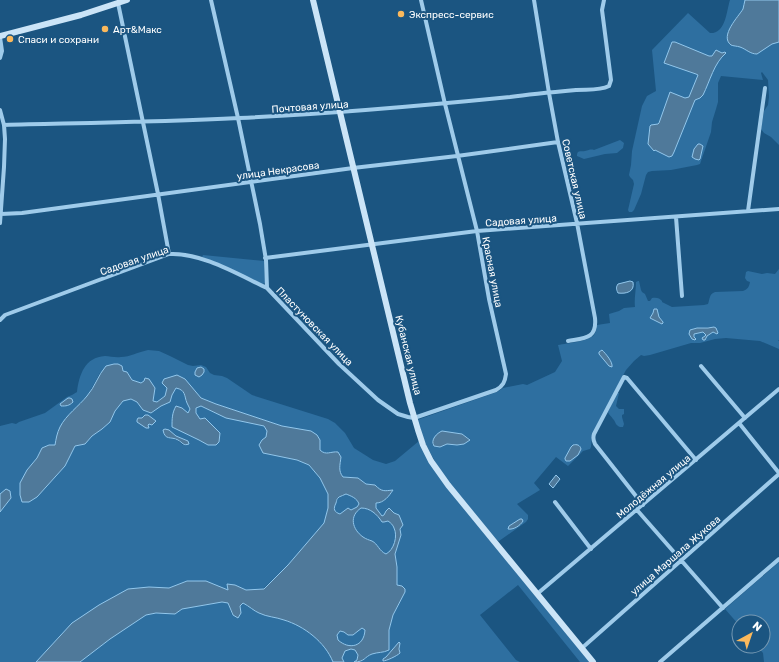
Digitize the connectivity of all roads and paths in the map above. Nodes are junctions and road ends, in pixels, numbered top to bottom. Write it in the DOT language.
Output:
graph roads {
  1 [pos="127,0"];
  2 [pos="210,0"];
  3 [pos="313,0"];
  4 [pos="422,0"];
  5 [pos="534,0"];
  6 [pos="604,0"];
  7 [pos="116,2"];
  8 [pos="0,36"];
  9 [pos="0,58"];
  10 [pos="765,88"];
  11 [pos="549,93"];
  12 [pos="445,104"];
  13 [pos="0,110"];
  14 [pos="339,112"];
  15 [pos="238,118"];
  16 [pos="143,121"];
  17 [pos="4,125"];
  18 [pos="558,142"];
  19 [pos="457,156"];
  20 [pos="353,168"];
  21 [pos="252,182"];
  22 [pos="158,194"];
  23 [pos="779,209"];
  24 [pos="748,211"];
  25 [pos="1,214"];
  26 [pos="676,217"];
  27 [pos="0,223"];
  28 [pos="576,224"];
  29 [pos="477,231"];
  30 [pos="372,244"];
  31 [pos="169,254"];
  32 [pos="265,258"];
  33 [pos="267,288"];
  34 [pos="682,296"];
  35 [pos="0,312"];
  36 [pos="5,316"];
  37 [pos="0,320"];
  38 [pos="568,341"];
  39 [pos="701,366"];
  40 [pos="779,389"];
  41 [pos="414,418"];
  42 [pos="745,418"];
  43 [pos="739,423"];
  44 [pos="696,460"];
  45 [pos="779,474"];
  46 [pos="555,502"];
  47 [pos="643,505"];
  48 [pos="637,510"];
  49 [pos="591,549"];
  50 [pos="779,559"];
  51 [pos="681,560"];
  52 [pos="538,594"];
  53 [pos="723,608"];
  54 [pos="582,648"];
  55 [pos="593,662"];
  56 [pos="660,662"];
  1 -- 7 [label="street"];
  2 -- 15 [label="street, Пластуновская улица"];
  3 -- 14 [label="street, Кубанская улица"];
  4 -- 12 [label="street, Красная улица"];
  5 -- 11 [label="street, Советская улица"];
  6 -- 11 [label="street, Почтовая улица"];
  7 -- 8 [label="street"];
  7 -- 16 [label="street"];
  8 -- 9 [label="street"];
  10 -- 24 [label="street"];
  11 -- 12 [label="street, Почтовая улица"];
  11 -- 18 [label="street, Советская улица"];
  12 -- 14 [label="street, Почтовая улица"];
  12 -- 19 [label="street, Красная улица"];
  13 -- 17 [label="street"];
  14 -- 15 [label="street, Почтовая улица"];
  14 -- 20 [label="street, Кубанская улица"];
  15 -- 16 [label="street, Почтовая улица"];
  15 -- 21 [label="street, Пластуновская улица"];
  16 -- 17 [label="street, Почтовая улица"];
  16 -- 22 [label="street"];
  17 -- 25 [label="street"];
  18 -- 19 [label="street, улица Некрасова"];
  18 -- 28 [label="street, Советская улица"];
  19 -- 20 [label="street, улица Некрасова"];
  19 -- 29 [label="street, Красная улица"];
  20 -- 21 [label="street, улица Некрасова"];
  20 -- 30 [label="street, Кубанская улица"];
  21 -- 22 [label="street, улица Некрасова"];
  21 -- 32 [label="street, Пластуновская улица"];
  22 -- 25 [label="street, улица Некрасова"];
  22 -- 31 [label="street"];
  23 -- 24 [label="street, Садовая улица"];
  24 -- 26 [label="street, Садовая улица"];
  25 -- 27 [label="street"];
  26 -- 28 [label="street, Садовая улица"];
  26 -- 34 [label="street"];
  28 -- 29 [label="street, Садовая улица"];
  28 -- 38 [label="street, Советская улица"];
  29 -- 30 [label="street, Садовая улица"];
  29 -- 41 [label="street, Красная улица"];
  30 -- 32 [label="street, Садовая улица"];
  30 -- 41 [label="street, Кубанская улица"];
  31 -- 33 [label="street, Садовая улица"];
  31 -- 36 [label="street, Садовая улица"];
  32 -- 33 [label="street, Пластуновская улица"];
  33 -- 41 [label="street, Пластуновская улица"];
  35 -- 36 [label="street"];
  36 -- 37 [label="street, Садовая улица"];
  39 -- 42 [label="street"];
  40 -- 42 [label="street, Молодёжная улица"];
  41 -- 52 [label="street, Кубанская улица"];
  42 -- 43 [label="street, Молодёжная улица"];
  43 -- 44 [label="street, Молодёжная улица"];
  43 -- 45 [label="street"];
  44 -- 47 [label="street, Молодёжная улица"];
  44 -- 47 [label="street"];
  45 -- 51 [label="street, улица Маршала Жукова"];
  46 -- 49 [label="street"];
  47 -- 48 [label="street, Молодёжная улица"];
  48 -- 49 [label="street, Молодёжная улица"];
  48 -- 51 [label="street"];
  49 -- 52 [label="street, Молодёжная улица"];
  50 -- 53 [label="street"];
  51 -- 53 [label="street"];
  51 -- 54 [label="street, улица Маршала Жукова"];
  52 -- 54 [label="street, Кубанская улица"];
  53 -- 56 [label="street"];
  54 -- 55 [label="street, Кубанская улица"];
}
